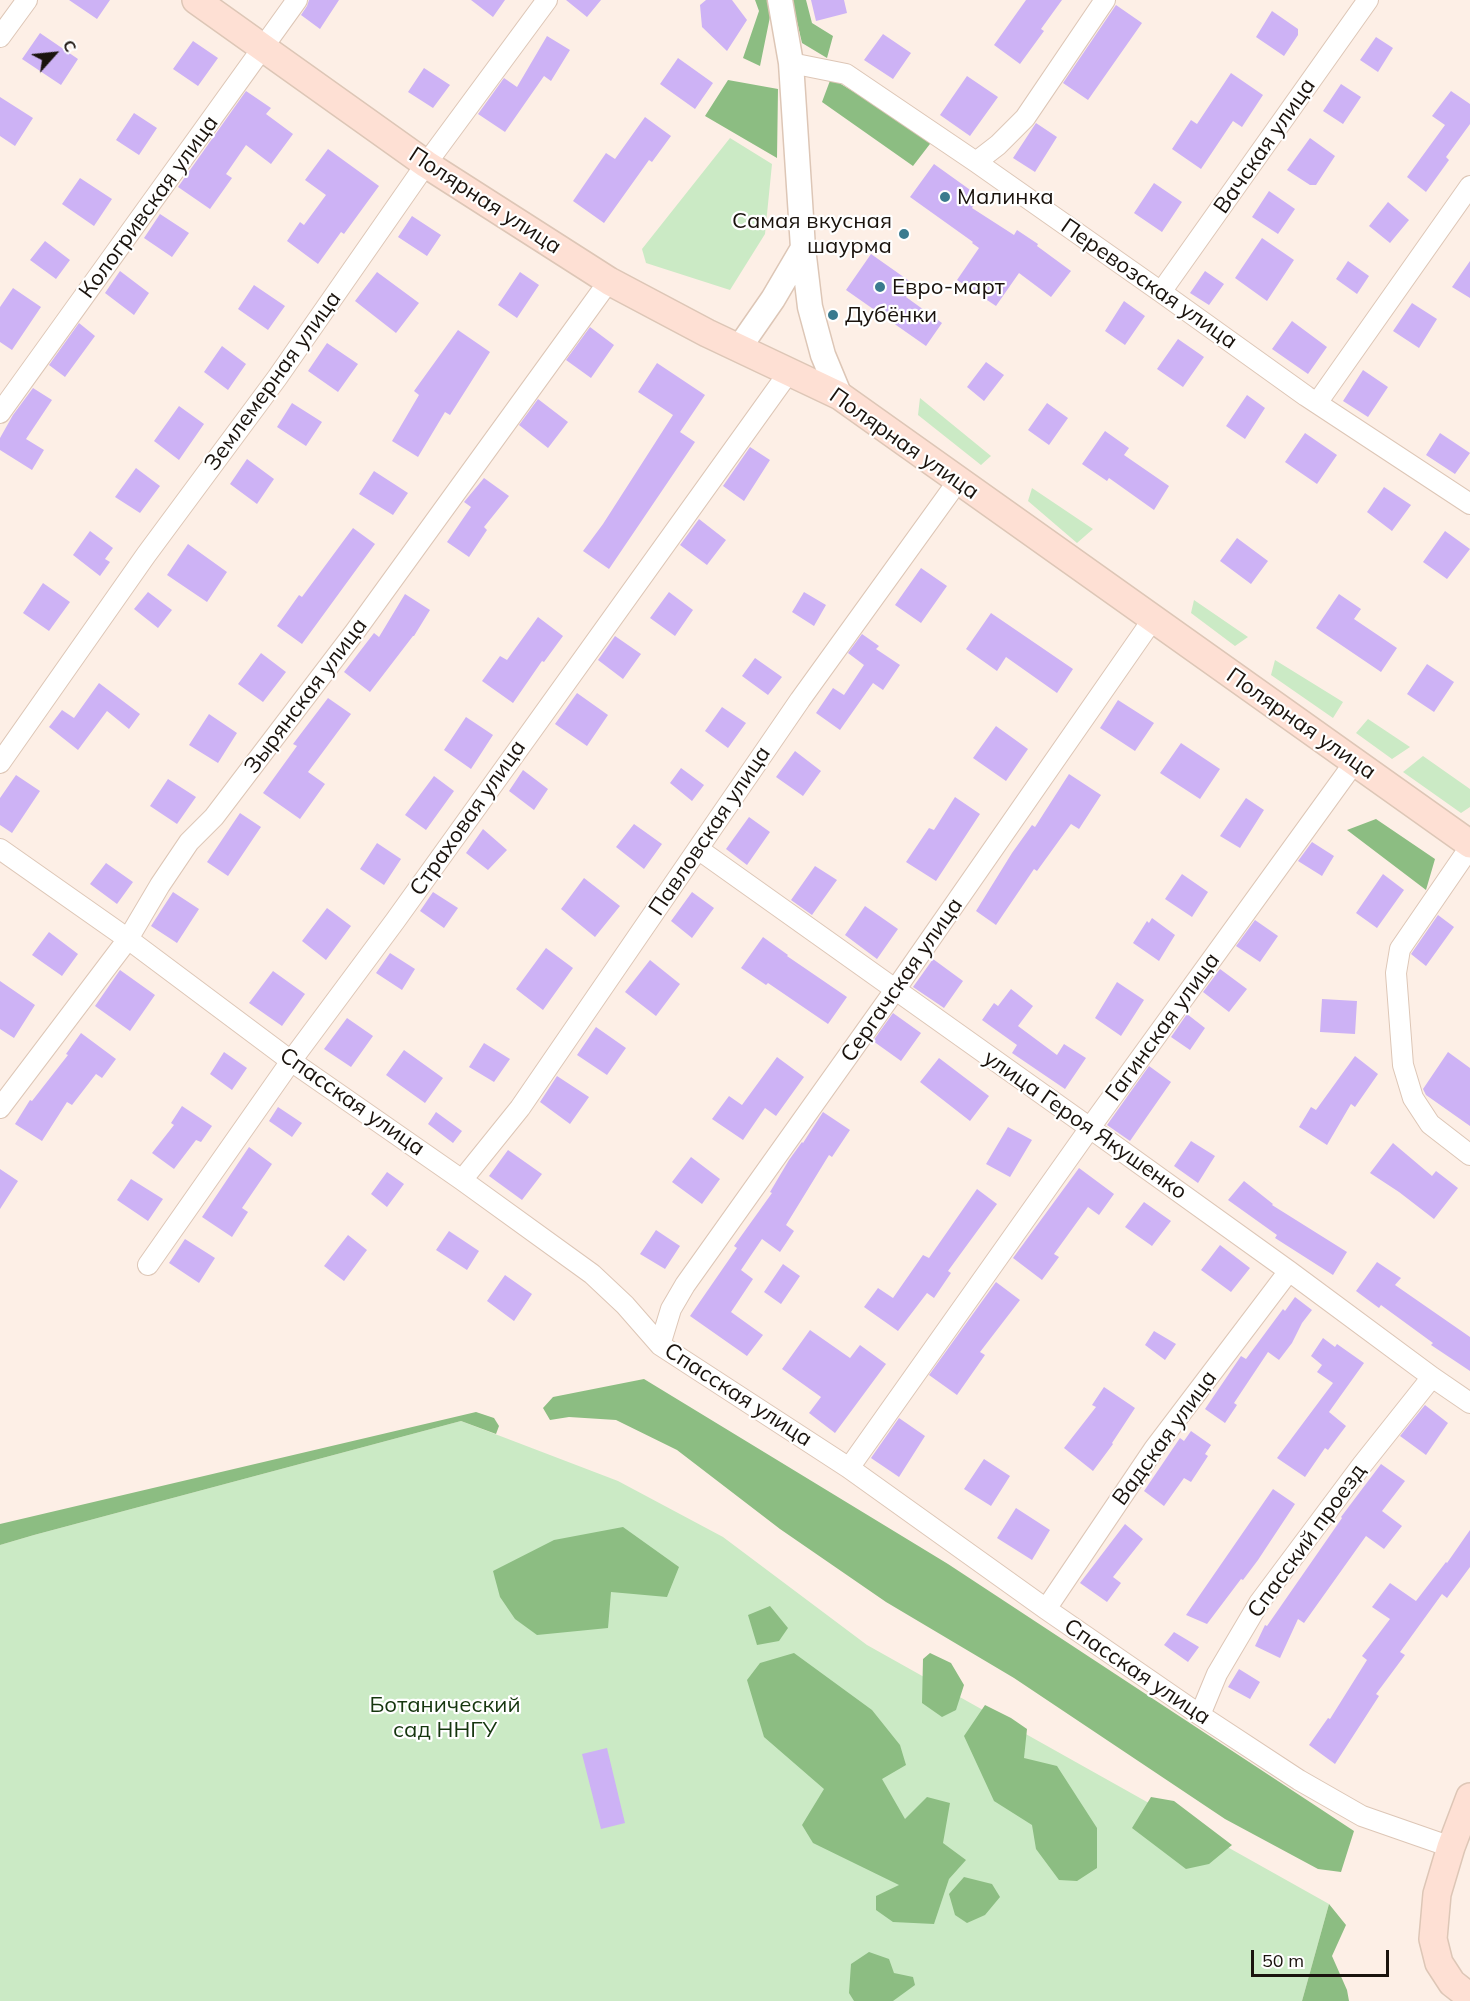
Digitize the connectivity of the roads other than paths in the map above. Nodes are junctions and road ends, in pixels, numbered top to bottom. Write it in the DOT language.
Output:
graph roads {
  1 [pos="27,0"];
  2 [pos="196,0"];
  3 [pos="297,0"];
  4 [pos="547,0"];
  5 [pos="780,0"];
  6 [pos="1105,0"];
  7 [pos="1368,0"];
  8 [pos="0,37"];
  9 [pos="264,47"];
  10 [pos="791,63"];
  11 [pos="976,162"];
  12 [pos="426,164"];
  13 [pos="1470,186"];
  14 [pos="802,248"];
  15 [pos="609,281"];
  16 [pos="1161,292"];
  17 [pos="739,348"];
  18 [pos="789,372"];
  19 [pos="840,396"];
  20 [pos="1317,403"];
  21 [pos="0,412"];
  22 [pos="958,481"];
  23 [pos="1468,499"];
  24 [pos="1153,619"];
  25 [pos="0,763"];
  26 [pos="1354,763"];
  27 [pos="1470,846"];
  28 [pos="0,849"];
  29 [pos="698,849"];
  30 [pos="128,939"];
  31 [pos="895,990"];
  32 [pos="291,1060"];
  33 [pos="0,1108"];
  34 [pos="1090,1128"];
  35 [pos="1470,1155"];
  36 [pos="462,1179"];
  37 [pos="148,1265"];
  38 [pos="1289,1271"];
  39 [pos="660,1345"];
  40 [pos="1432,1377"];
  41 [pos="1470,1402"];
  42 [pos="849,1468"];
  43 [pos="1046,1609"];
  44 [pos="1200,1716"];
  45 [pos="1470,1797"];
  46 [pos="1451,1847"];
  47 [pos="1470,1997"];
  1 -- 8 [label="street"];
  2 -- 9 [label="main road, Полярная улица"];
  3 -- 9 [label="street, Кологривская улица"];
  4 -- 12 [label="street, Землемерная улица"];
  5 -- 10 [label="street"];
  6 -- 11 [label="street"];
  7 -- 16 [label="street, Вачская улица"];
  9 -- 12 [label="main road, Полярная улица"];
  9 -- 21 [label="street, Кологривская улица"];
  10 -- 11 [label="street, Перевозская улица"];
  10 -- 14 [label="street"];
  11 -- 16 [label="street, Перевозская улица"];
  12 -- 15 [label="main road, Полярная улица"];
  12 -- 25 [label="street, Землемерная улица"];
  13 -- 20 [label="street"];
  14 -- 17 [label="street"];
  14 -- 19 [label="street"];
  15 -- 17 [label="main road, Полярная улица"];
  15 -- 30 [label="street, Зырянская улица"];
  16 -- 20 [label="street, Перевозская улица"];
  17 -- 18 [label="main road, Полярная улица"];
  18 -- 19 [label="main road, Полярная улица"];
  18 -- 32 [label="street, Страховая улица"];
  19 -- 22 [label="main road, Полярная улица"];
  20 -- 23 [label="street, Перевозская улица"];
  22 -- 24 [label="main road, Полярная улица"];
  22 -- 29 [label="street, Павловская улица"];
  24 -- 26 [label="main road, Полярная улица"];
  24 -- 31 [label="street, Сергачская улица"];
  26 -- 27 [label="main road, Полярная улица"];
  26 -- 34 [label="street, Гагинская улица"];
  27 -- 35 [label="street"];
  28 -- 30 [label="street, Спасская улица"];
  29 -- 31 [label="street, улица Героя Якушенко"];
  29 -- 36 [label="street, Павловская улица"];
  30 -- 32 [label="street, Спасская улица"];
  30 -- 33 [label="street, Зырянская улица"];
  31 -- 34 [label="street, улица Героя Якушенко"];
  31 -- 39 [label="street, Сергачская улица"];
  32 -- 36 [label="street, Спасская улица"];
  32 -- 37 [label="street, Страховая улица"];
  34 -- 38 [label="street, улица Героя Якушенко"];
  34 -- 42 [label="street, Гагинская улица"];
  36 -- 39 [label="street, Спасская улица"];
  38 -- 40 [label="street, улица Героя Якушенко"];
  38 -- 43 [label="street, Вадская улица"];
  39 -- 42 [label="street, Спасская улица"];
  40 -- 41 [label="street, улица Героя Якушенко"];
  40 -- 44 [label="street, Спасский проезд"];
  42 -- 43 [label="street, Спасская улица"];
  43 -- 44 [label="street, Спасская улица"];
  44 -- 46 [label="street, Спасская улица"];
  45 -- 46 [label="main road"];
  46 -- 47 [label="main road"];
}
